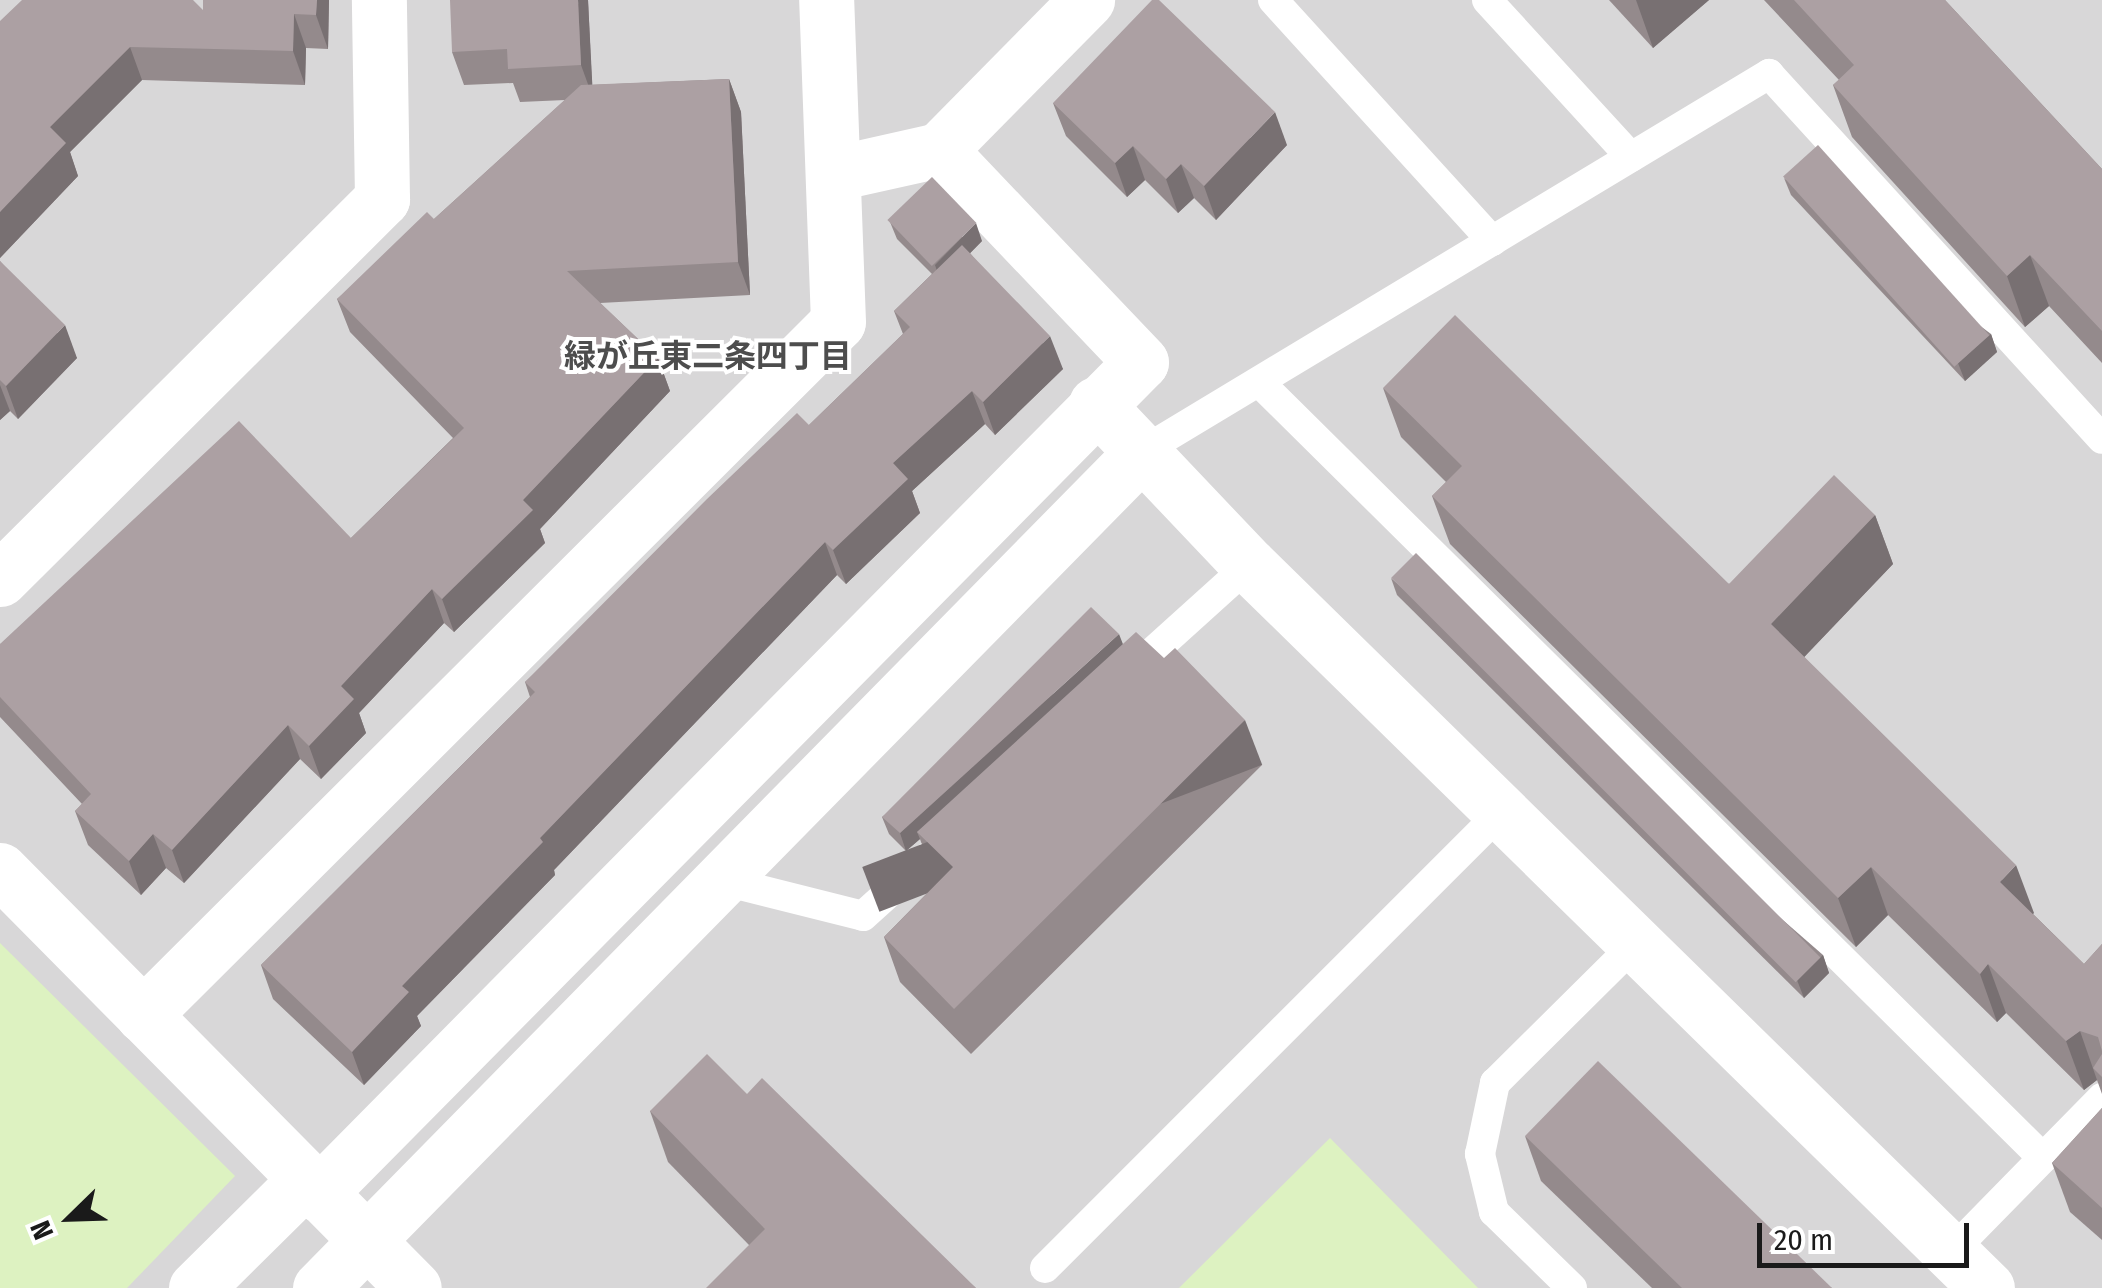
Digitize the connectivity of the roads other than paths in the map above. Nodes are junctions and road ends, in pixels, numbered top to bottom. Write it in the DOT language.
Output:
graph roads {
  1 [pos="378,0"];
  2 [pos="826,0"];
  3 [pos="1087,0"];
  4 [pos="1273,0"];
  5 [pos="1487,0"];
  6 [pos="939,150"];
  7 [pos="1631,156"];
  8 [pos="836,172"];
  9 [pos="1492,241"];
  10 [pos="1259,382"];
  11 [pos="1096,404"];
  12 [pos="2102,439"];
  13 [pos="1142,451"];
  14 [pos="1249,565"];
  15 [pos="0,580"];
  16 [pos="1106,695"];
  17 [pos="1503,810"];
  18 [pos="978,812"];
  19 [pos="0,870"];
  20 [pos="720,880"];
  21 [pos="1636,943"];
  22 [pos="143,1016"];
  23 [pos="2102,1098"];
  24 [pos="2043,1158"];
  25 [pos="312,1187"];
  26 [pos="365,1241"];
  27 [pos="1045,1268"];
  28 [pos="1969,1270"];
  29 [pos="196,1288"];
  30 [pos="320,1288"];
  31 [pos="414,1288"];
  32 [pos="1572,1288"];
  1 -- 15 [label="street"];
  2 -- 8 [label="street"];
  3 -- 6 [label="street"];
  4 -- 9 [label="lane"];
  5 -- 7 [label="lane"];
  6 -- 8 [label="street"];
  6 -- 11 [label="street"];
  7 -- 9 [label="lane"];
  7 -- 12 [label="lane"];
  8 -- 22 [label="street"];
  9 -- 10 [label="lane"];
  10 -- 13 [label="lane"];
  10 -- 24 [label="lane"];
  11 -- 13 [label="street"];
  11 -- 25 [label="street"];
  13 -- 14 [label="street"];
  13 -- 20 [label="street"];
  14 -- 16 [label="lane"];
  14 -- 17 [label="street"];
  17 -- 21 [label="street"];
  17 -- 27 [label="lane"];
  18 -- 20 [label="lane"];
  19 -- 22 [label="street"];
  20 -- 26 [label="street"];
  21 -- 28 [label="street"];
  21 -- 32 [label="lane"];
  22 -- 25 [label="street"];
  23 -- 24 [label="lane"];
  24 -- 28 [label="lane"];
  25 -- 26 [label="street"];
  25 -- 29 [label="street"];
  26 -- 30 [label="street"];
  26 -- 31 [label="street"];
}
